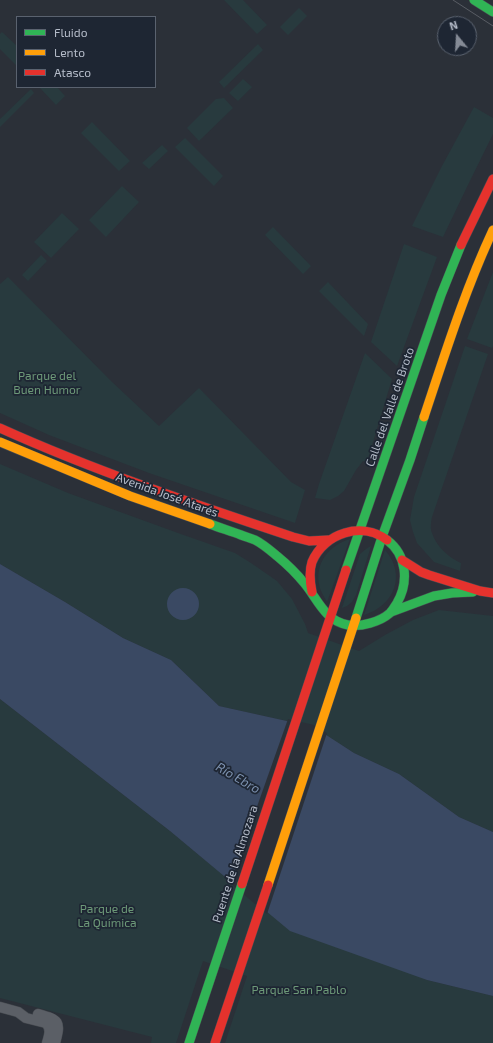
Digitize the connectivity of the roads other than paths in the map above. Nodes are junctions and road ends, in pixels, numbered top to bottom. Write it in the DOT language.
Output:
graph roads {
  1 [pos="474,0"];
  2 [pos="493,12"];
  3 [pos="493,179"];
  4 [pos="493,230"];
  5 [pos="0,428"];
  6 [pos="0,442"];
  7 [pos="361,530"];
  8 [pos="382,537"];
  9 [pos="328,540"];
  10 [pos="402,560"];
  11 [pos="480,591"];
  12 [pos="312,592"];
  13 [pos="493,593"];
  14 [pos="391,612"];
  15 [pos="330,617"];
  16 [pos="354,625"];
  17 [pos="320,647"];
  18 [pos="0,1007"];
  19 [pos="18,1012"];
  20 [pos="47,1043"];
  21 [pos="55,1043"];
  22 [pos="189,1043"];
  23 [pos="215,1043"];
  1 -- 2 [label="main road"];
  3 -- 7 [label="main road, Calle del Valle de Broto"];
  4 -- 8 [label="main road"];
  5 -- 9 [label="main road, Avenida José Atarés"];
  6 -- 12 [label="main road, Avenida José Atarés"];
  7 -- 8 [label="main road, Avenida José Atarés"];
  7 -- 9 [label="main road, Avenida José Atarés"];
  7 -- 15 [label="main road, Calle del Valle de Broto"];
  8 -- 10 [label="main road, Avenida José Atarés"];
  8 -- 16 [label="main road"];
  9 -- 12 [label="main road, Avenida José Atarés"];
  10 -- 11 [label="main road, Avenida José Atarés"];
  10 -- 14 [label="main road, Avenida José Atarés"];
  11 -- 13 [label="main road, Avenida José Atarés"];
  11 -- 14 [label="main road, Avenida José Atarés"];
  12 -- 15 [label="main road, Avenida José Atarés"];
  14 -- 16 [label="main road, Avenida José Atarés"];
  15 -- 16 [label="main road, Avenida José Atarés"];
  15 -- 17 [label="main road, Calle del Valle de Broto"];
  16 -- 23 [label="main road"];
  17 -- 22 [label="main road, Puente de la Almozara"];
  18 -- 19 [label="street"];
  19 -- 20 [label="street"];
  19 -- 21 [label="street"];
}
